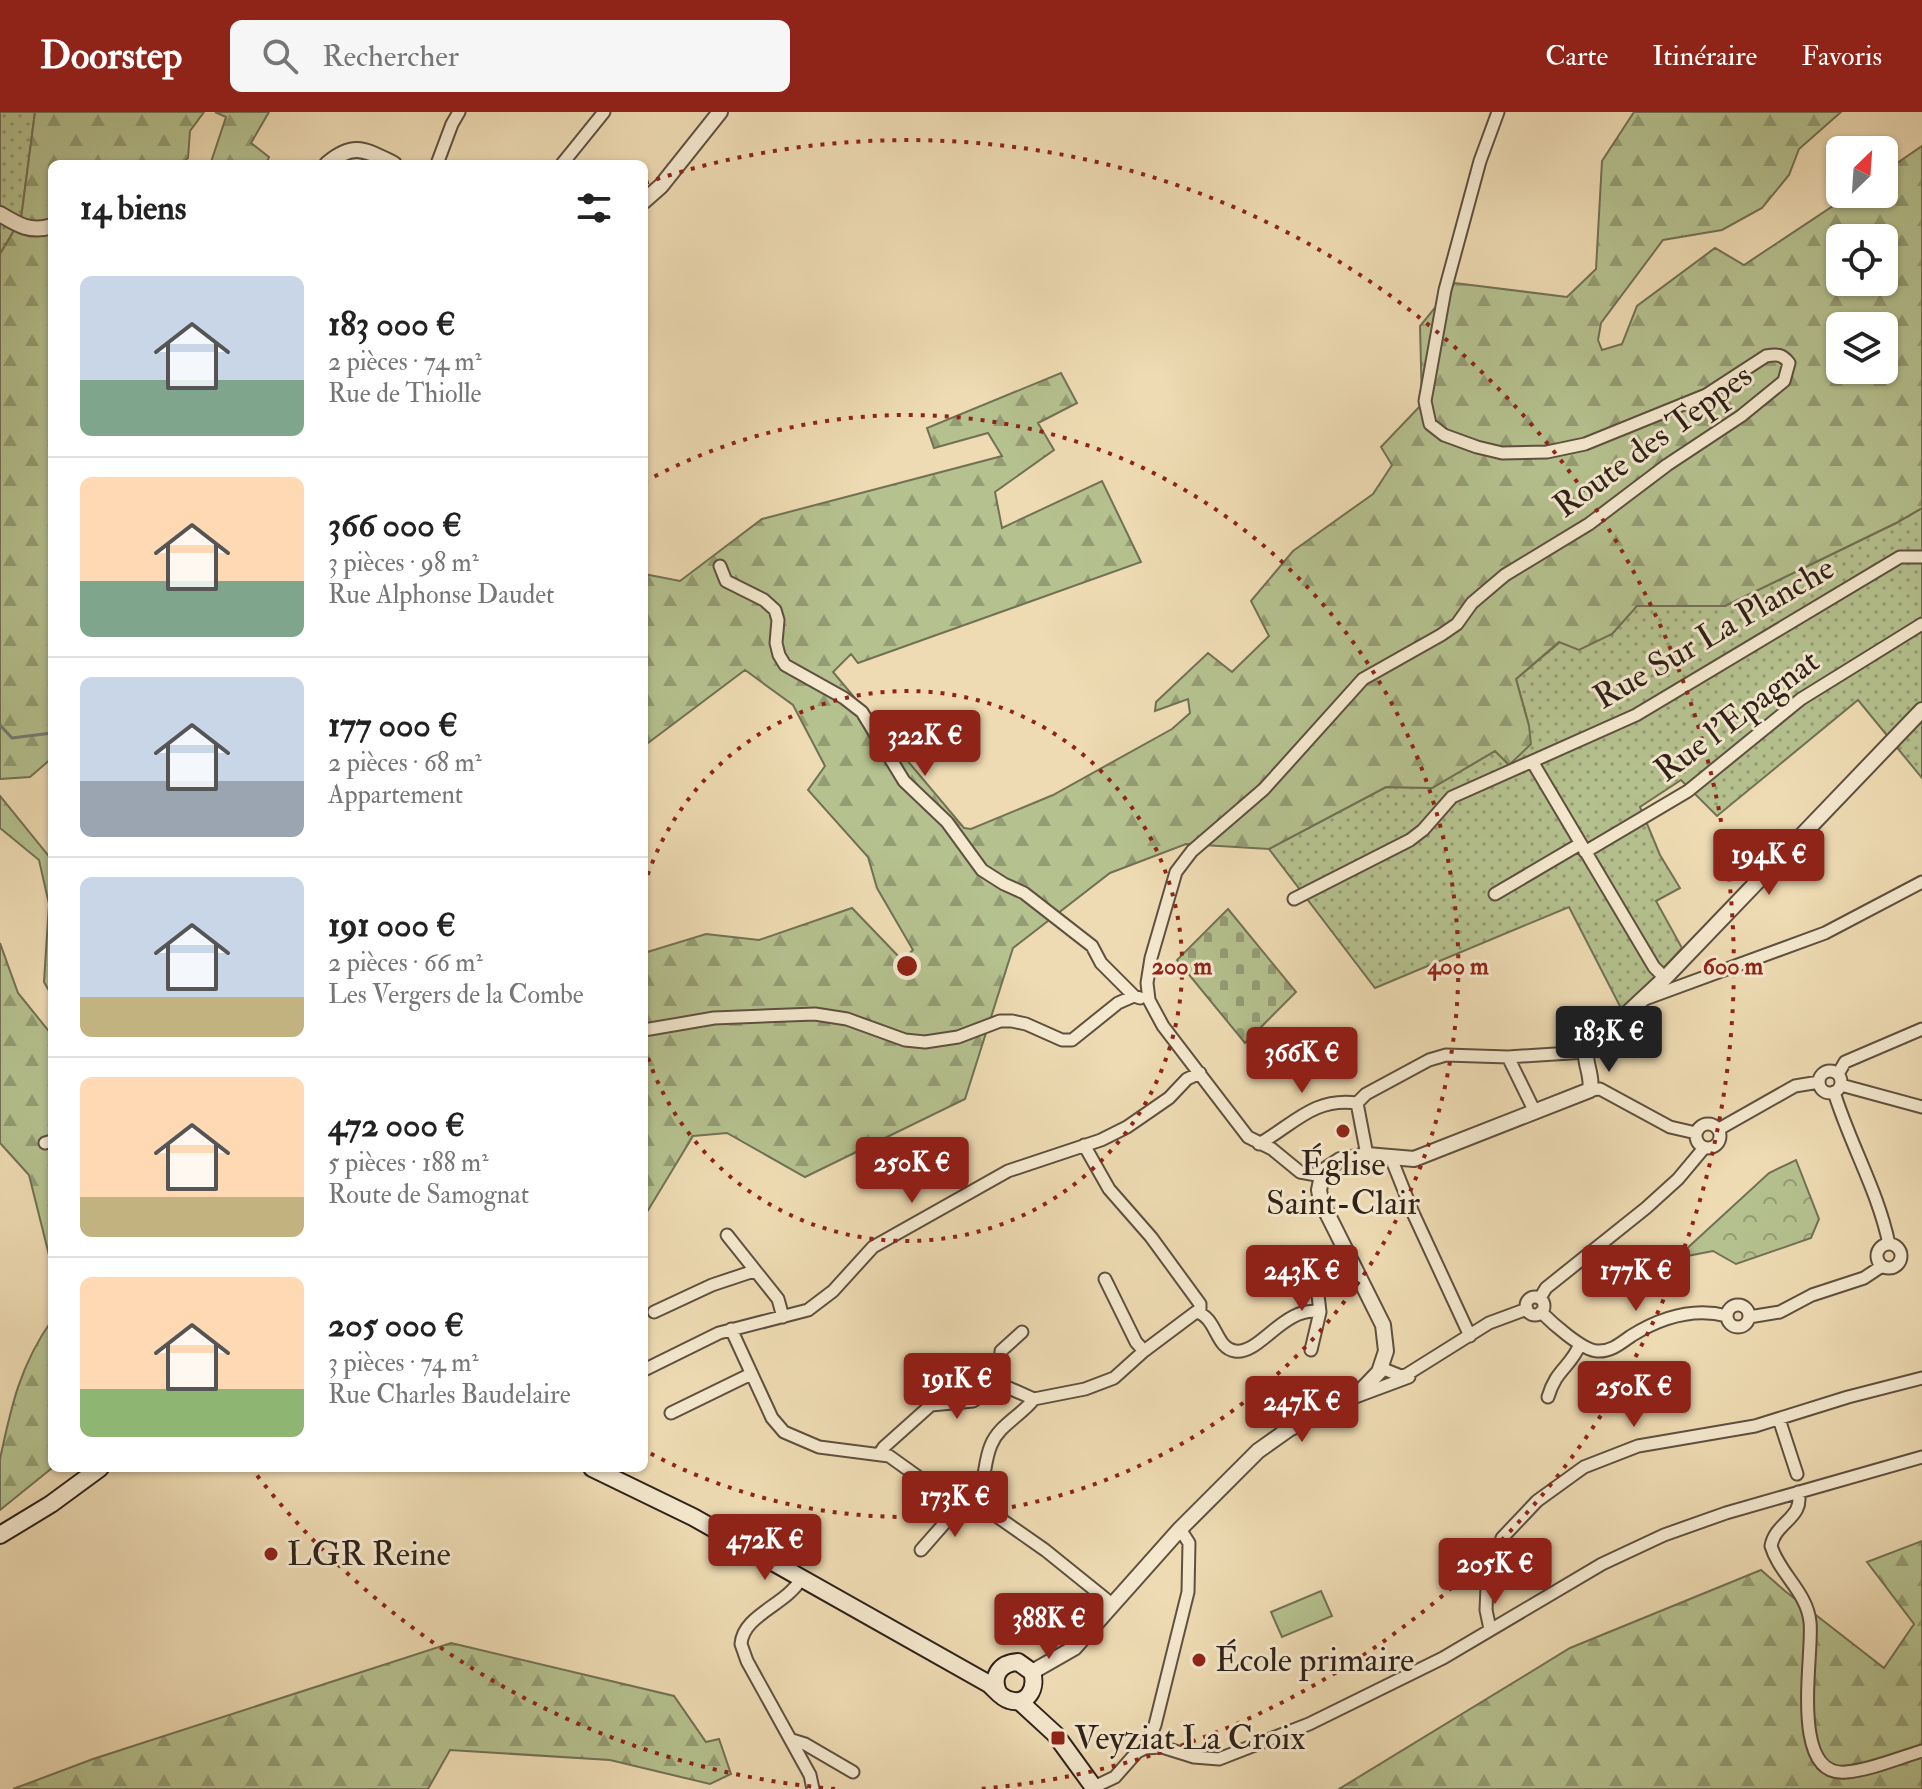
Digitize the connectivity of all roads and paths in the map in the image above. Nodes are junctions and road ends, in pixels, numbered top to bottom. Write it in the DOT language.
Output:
graph roads {
  1 [pos="459,112"];
  2 [pos="604,112"];
  3 [pos="720,112"];
  4 [pos="1498,112"];
  5 [pos="333,160"];
  6 [pos="384,160"];
  7 [pos="438,160"];
  8 [pos="566,160"];
  9 [pos="648,197"];
  10 [pos="0,214"];
  11 [pos="48,227"];
  12 [pos="1922,557"];
  13 [pos="720,566"];
  14 [pos="1922,624"];
  15 [pos="1922,710"];
  16 [pos="1533,763"];
  17 [pos="1583,848"];
  18 [pos="1922,882"];
  19 [pos="1495,894"];
  20 [pos="1294,899"];
  21 [pos="1665,978"];
  22 [pos="1134,996"];
  23 [pos="1644,999"];
  24 [pos="1149,1000"];
  25 [pos="648,1029"];
  26 [pos="1922,1029"];
  27 [pos="1586,1052"];
  28 [pos="1508,1057"];
  29 [pos="1200,1073"];
  30 [pos="1819,1082"];
  31 [pos="1838,1084"];
  32 [pos="1590,1090"];
  33 [pos="1357,1103"];
  34 [pos="1922,1107"];
  35 [pos="1535,1112"];
  36 [pos="1719,1129"];
  37 [pos="1696,1133"];
  38 [pos="1259,1144"];
  39 [pos="1084,1145"];
  40 [pos="1704,1148"];
  41 [pos="1367,1155"];
  42 [pos="1391,1158"];
  43 [pos="1322,1176"];
  44 [pos="727,1235"];
  45 [pos="1889,1244"];
  46 [pos="1882,1266"];
  47 [pos="754,1271"];
  48 [pos="1316,1278"];
  49 [pos="1105,1279"];
  50 [pos="1540,1298"];
  51 [pos="1527,1309"];
  52 [pos="654,1312"];
  53 [pos="1320,1312"];
  54 [pos="1541,1312"];
  55 [pos="1200,1313"];
  56 [pos="783,1317"];
  57 [pos="731,1329"];
  58 [pos="1022,1332"];
  59 [pos="1470,1336"];
  60 [pos="1580,1344"];
  61 [pos="1311,1350"];
  62 [pos="1144,1351"];
  63 [pos="648,1368"];
  64 [pos="1381,1368"];
  65 [pos="1419,1369"];
  66 [pos="751,1374"];
  67 [pos="1922,1378"];
  68 [pos="1000,1384"];
  69 [pos="1548,1397"];
  70 [pos="1351,1398"];
  71 [pos="1034,1399"];
  72 [pos="671,1413"];
  73 [pos="1779,1419"];
  74 [pos="880,1453"];
  75 [pos="1922,1457"];
  76 [pos="95,1472"];
  77 [pos="602,1472"];
  78 [pos="1797,1474"];
  79 [pos="1798,1492"];
  80 [pos="970,1501"];
  81 [pos="1180,1529"];
  82 [pos="0,1535"];
  83 [pos="921,1550"];
  84 [pos="801,1579"];
  85 [pos="1112,1604"];
  86 [pos="1490,1629"];
  87 [pos="953,1665"];
  88 [pos="1001,1668"];
  89 [pos="1033,1679"];
  90 [pos="998,1692"];
  91 [pos="1019,1701"];
  92 [pos="1055,1734"];
  93 [pos="792,1740"];
  94 [pos="1145,1748"];
  95 [pos="1922,1751"];
  96 [pos="853,1772"];
  97 [pos="1093,1788"];
  98 [pos="813,1789"];
  1 -- 7 [label="street"];
  2 -- 8 [label="street"];
  3 -- 9 [label="street"];
  4 -- 24 [label="street, Route des Teppes"];
  5 -- 6 [label="street"];
  10 -- 11 [label="street"];
  12 -- 16 [label="street, Rue Sur La Planche"];
  13 -- 22 [label="street"];
  14 -- 17 [label="street, Rue l'Epagnat"];
  15 -- 21 [label="street"];
  16 -- 17 [label="street"];
  16 -- 20 [label="street, Rue Sur La Planche"];
  17 -- 19 [label="street, Rue l'Epagnat"];
  17 -- 21 [label="street"];
  18 -- 23 [label="street"];
  21 -- 23 [label="street"];
  22 -- 24 [label="street"];
  22 -- 25 [label="street"];
  23 -- 27 [label="street"];
  24 -- 29 [label="street"];
  26 -- 31 [label="street"];
  27 -- 28 [label="street"];
  27 -- 32 [label="street"];
  28 -- 33 [label="street"];
  28 -- 35 [label="street"];
  29 -- 38 [label="street"];
  29 -- 39 [label="street"];
  30 -- 31 [label="street"];
  30 -- 31 [label="street"];
  30 -- 36 [label="street"];
  31 -- 34 [label="street"];
  31 -- 45 [label="street"];
  32 -- 35 [label="street"];
  32 -- 37 [label="street"];
  33 -- 38 [label="street"];
  33 -- 41 [label="street"];
  35 -- 42 [label="street"];
  36 -- 37 [label="street"];
  36 -- 40 [label="street"];
  37 -- 40 [label="street"];
  38 -- 43 [label="street"];
  39 -- 55 [label="street"];
  39 -- 56 [label="street"];
  40 -- 50 [label="street"];
  41 -- 42 [label="street"];
  41 -- 43 [label="street"];
  42 -- 59 [label="street"];
  43 -- 64 [label="street"];
  44 -- 47 [label="street"];
  45 -- 46 [label="street"];
  45 -- 46 [label="street"];
  46 -- 60 [label="street"];
  47 -- 52 [label="street"];
  47 -- 56 [label="street"];
  48 -- 53 [label="street"];
  49 -- 62 [label="street"];
  50 -- 51 [label="street"];
  50 -- 54 [label="street"];
  51 -- 54 [label="street"];
  51 -- 59 [label="street"];
  53 -- 55 [label="street"];
  53 -- 61 [label="street"];
  54 -- 60 [label="street"];
  55 -- 62 [label="street"];
  56 -- 57 [label="street"];
  57 -- 63 [label="street"];
  57 -- 66 [label="street"];
  58 -- 68 [label="street"];
  59 -- 65 [label="street"];
  60 -- 69 [label="street"];
  62 -- 71 [label="street"];
  64 -- 65 [label="street"];
  64 -- 70 [label="street"];
  65 -- 70 [label="street"];
  66 -- 72 [label="street"];
  66 -- 74 [label="street"];
  67 -- 73 [label="street"];
  68 -- 71 [label="street"];
  68 -- 74 [label="street"];
  70 -- 81 [label="street"];
  71 -- 80 [label="street"];
  73 -- 78 [label="street"];
  73 -- 86 [label="street"];
  74 -- 80 [label="street"];
  75 -- 79 [label="street"];
  76 -- 82 [label="main road"];
  77 -- 84 [label="main road"];
  79 -- 86 [label="street"];
  79 -- 95 [label="street"];
  80 -- 83 [label="street"];
  80 -- 85 [label="street"];
  81 -- 85 [label="street"];
  81 -- 94 [label="street"];
  84 -- 87 [label="main road"];
  84 -- 93 [label="street"];
  85 -- 89 [label="street"];
  86 -- 94 [label="street"];
  87 -- 88 [label="main road"];
  87 -- 90 [label="main road"];
  88 -- 89 [label="main road"];
  88 -- 90 [label="main road"];
  89 -- 91 [label="main road"];
  89 -- 92 [label="main road"];
  90 -- 91 [label="main road"];
  91 -- 92 [label="main road"];
  92 -- 97 [label="main road"];
  93 -- 96 [label="street"];
  93 -- 98 [label="street"];
  94 -- 97 [label="street"];
}
